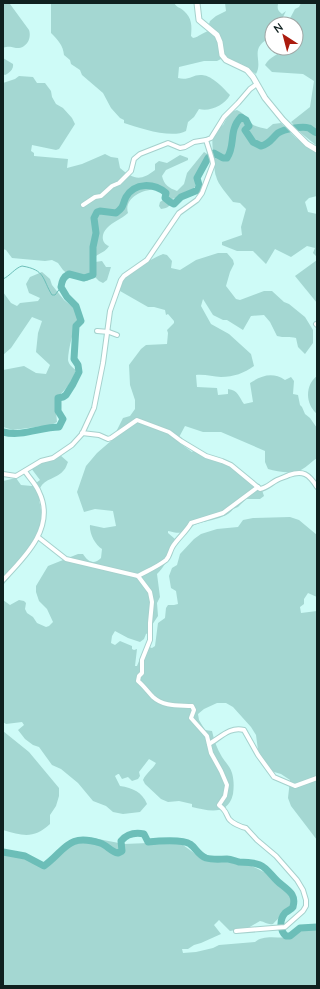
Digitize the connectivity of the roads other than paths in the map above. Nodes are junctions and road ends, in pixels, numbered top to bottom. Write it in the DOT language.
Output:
graph roads {
  1 [pos="197,3"];
  2 [pos="257,84"];
  3 [pos="206,140"];
  4 [pos="317,150"];
  5 [pos="83,205"];
  6 [pos="97,332"];
  7 [pos="107,332"];
  8 [pos="117,335"];
  9 [pos="82,433"];
  10 [pos="25,471"];
  11 [pos="3,474"];
  12 [pos="258,487"];
  13 [pos="317,487"];
  14 [pos="38,538"];
  15 [pos="138,576"];
  16 [pos="3,580"];
  17 [pos="209,744"];
  18 [pos="317,778"];
  19 [pos="236,931"];
  1 -- 2 [label="street"];
  2 -- 3 [label="street"];
  2 -- 4 [label="street"];
  3 -- 5 [label="street"];
  3 -- 7 [label="street"];
  6 -- 7 [label="street"];
  7 -- 8 [label="street"];
  7 -- 9 [label="street"];
  9 -- 10 [label="street"];
  9 -- 12 [label="street"];
  10 -- 11 [label="street"];
  10 -- 14 [label="street"];
  12 -- 13 [label="street"];
  12 -- 15 [label="street"];
  14 -- 15 [label="street"];
  14 -- 16 [label="street"];
  15 -- 17 [label="street"];
  17 -- 18 [label="street"];
  17 -- 19 [label="street"];
}
